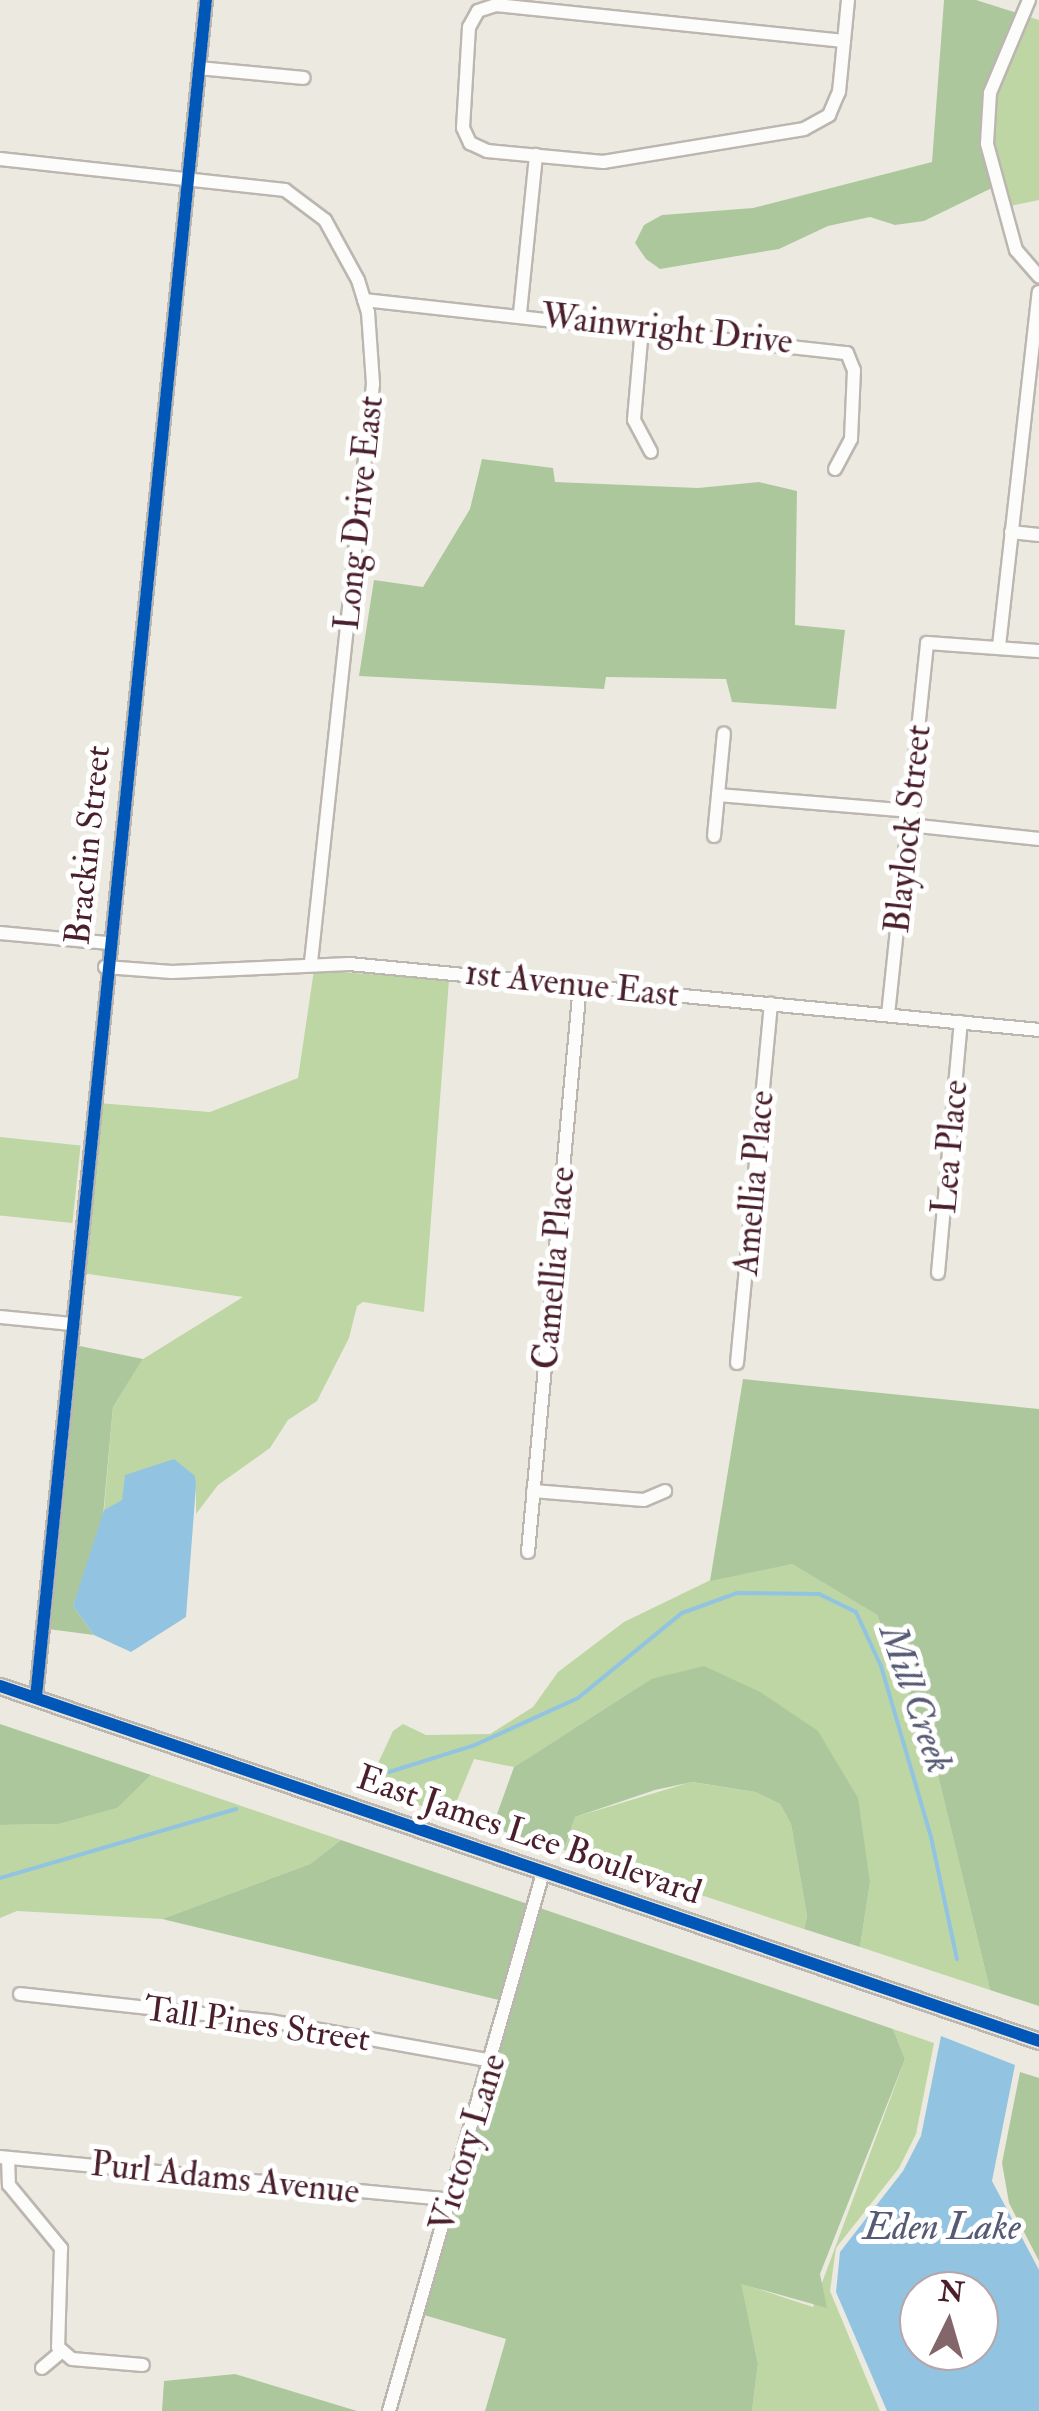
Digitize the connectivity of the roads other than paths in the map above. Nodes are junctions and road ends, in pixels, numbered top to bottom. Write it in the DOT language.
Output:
graph roads {
  1 [pos="206,0"];
  2 [pos="848,0"];
  3 [pos="1029,0"];
  4 [pos="844,41"];
  5 [pos="199,68"];
  6 [pos="304,78"];
  7 [pos="536,156"];
  8 [pos="0,159"];
  9 [pos="188,178"];
  10 [pos="1039,276"];
  11 [pos="1039,292"];
  12 [pos="364,300"];
  13 [pos="520,314"];
  14 [pos="642,328"];
  15 [pos="651,452"];
  16 [pos="835,469"];
  17 [pos="1011,532"];
  18 [pos="1039,535"];
  19 [pos="999,646"];
  20 [pos="1039,651"];
  21 [pos="724,733"];
  22 [pos="718,795"];
  23 [pos="910,818"];
  24 [pos="714,836"];
  25 [pos="1039,839"];
  26 [pos="0,933"];
  27 [pos="107,943"];
  28 [pos="311,962"];
  29 [pos="105,968"];
  30 [pos="580,985"];
  31 [pos="771,1004"];
  32 [pos="888,1015"];
  33 [pos="961,1022"];
  34 [pos="1039,1030"];
  35 [pos="938,1272"];
  36 [pos="0,1316"];
  37 [pos="71,1324"];
  38 [pos="737,1363"];
  39 [pos="665,1490"];
  40 [pos="533,1491"];
  41 [pos="528,1552"];
  42 [pos="0,1686"];
  43 [pos="36,1697"];
  44 [pos="543,1873"];
  45 [pos="20,1994"];
  46 [pos="1039,2041"];
  47 [pos="493,2060"];
  48 [pos="5,2160"];
  49 [pos="451,2200"];
  50 [pos="61,2352"];
  51 [pos="143,2365"];
  52 [pos="42,2368"];
  53 [pos="389,2411"];
  1 -- 5 [label="street, Brackin Street"];
  2 -- 4 [label="street"];
  3 -- 10 [label="street"];
  4 -- 7 [label="street"];
  4 -- 7 [label="street"];
  5 -- 6 [label="street"];
  5 -- 9 [label="street, Brackin Street"];
  7 -- 13 [label="street"];
  8 -- 9 [label="street, Long Drive East"];
  9 -- 12 [label="street, Long Drive East"];
  9 -- 27 [label="street, Brackin Street"];
  11 -- 17 [label="street"];
  12 -- 13 [label="street, Wainwright Drive"];
  12 -- 28 [label="street, Long Drive East"];
  13 -- 14 [label="street, Wainwright Drive"];
  14 -- 15 [label="street"];
  14 -- 16 [label="street, Wainwright Drive"];
  17 -- 18 [label="street"];
  17 -- 19 [label="street"];
  19 -- 20 [label="street"];
  19 -- 23 [label="street, Blaylock Street"];
  21 -- 22 [label="street"];
  22 -- 23 [label="street"];
  22 -- 24 [label="street"];
  23 -- 25 [label="street"];
  23 -- 32 [label="street, Blaylock Street"];
  26 -- 27 [label="street"];
  27 -- 29 [label="street, Brackin Street"];
  28 -- 29 [label="street, 1st Avenue East"];
  28 -- 30 [label="street, 1st Avenue East"];
  29 -- 37 [label="street, Brackin Street"];
  30 -- 31 [label="street, 1st Avenue East"];
  30 -- 40 [label="street, Camellia Place"];
  31 -- 32 [label="street, 1st Avenue East"];
  31 -- 38 [label="street, Amellia Place"];
  32 -- 33 [label="street, 1st Avenue East"];
  33 -- 34 [label="street, 1st Avenue East"];
  33 -- 35 [label="street, Lea Place"];
  36 -- 37 [label="street"];
  37 -- 43 [label="street, Brackin Street"];
  39 -- 40 [label="street"];
  40 -- 41 [label="street, Camellia Place"];
  42 -- 43 [label="main road, East James Lee Boulevard"];
  43 -- 44 [label="main road, East James Lee Boulevard"];
  44 -- 46 [label="main road, East James Lee Boulevard"];
  44 -- 47 [label="street, Victory Lane"];
  45 -- 47 [label="street, Tall Pines Street"];
  47 -- 49 [label="street, Victory Lane"];
  48 -- 49 [label="street, Purl Adams Avenue"];
  48 -- 50 [label="street"];
  49 -- 53 [label="street, Victory Lane"];
  50 -- 51 [label="street"];
  50 -- 52 [label="street"];
}
